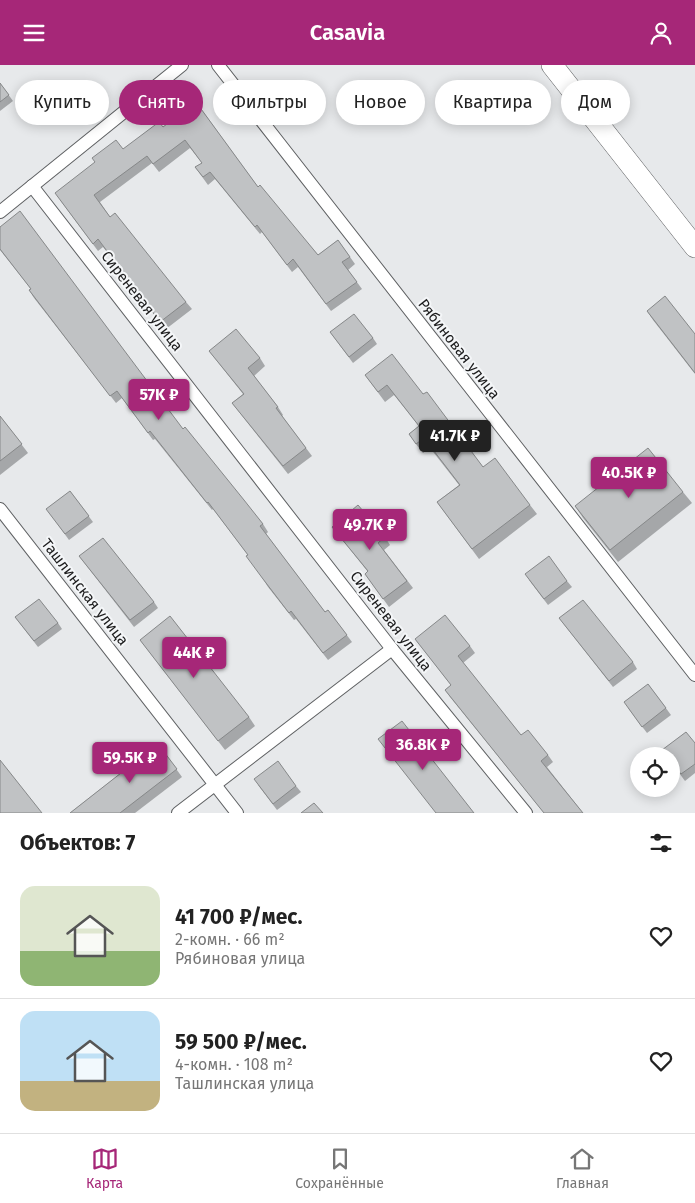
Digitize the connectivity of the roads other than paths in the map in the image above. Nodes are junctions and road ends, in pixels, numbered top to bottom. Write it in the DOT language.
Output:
graph roads {
  1 [pos="182,65"];
  2 [pos="218,65"];
  3 [pos="552,65"];
  4 [pos="32,186"];
  5 [pos="0,212"];
  6 [pos="695,247"];
  7 [pos="0,509"];
  8 [pos="392,649"];
  9 [pos="695,675"];
  10 [pos="214,784"];
  11 [pos="178,813"];
  12 [pos="237,813"];
  13 [pos="526,813"];
  1 -- 4 [label="street"];
  2 -- 9 [label="street, Рябиновая улица"];
  3 -- 6 [label="main road"];
  4 -- 5 [label="street"];
  4 -- 8 [label="street, Сиреневая улица"];
  7 -- 10 [label="street, Ташлинская улица"];
  8 -- 10 [label="street"];
  8 -- 13 [label="street, Сиреневая улица"];
  10 -- 11 [label="street"];
  10 -- 12 [label="street, Ташлинская улица"];
}
